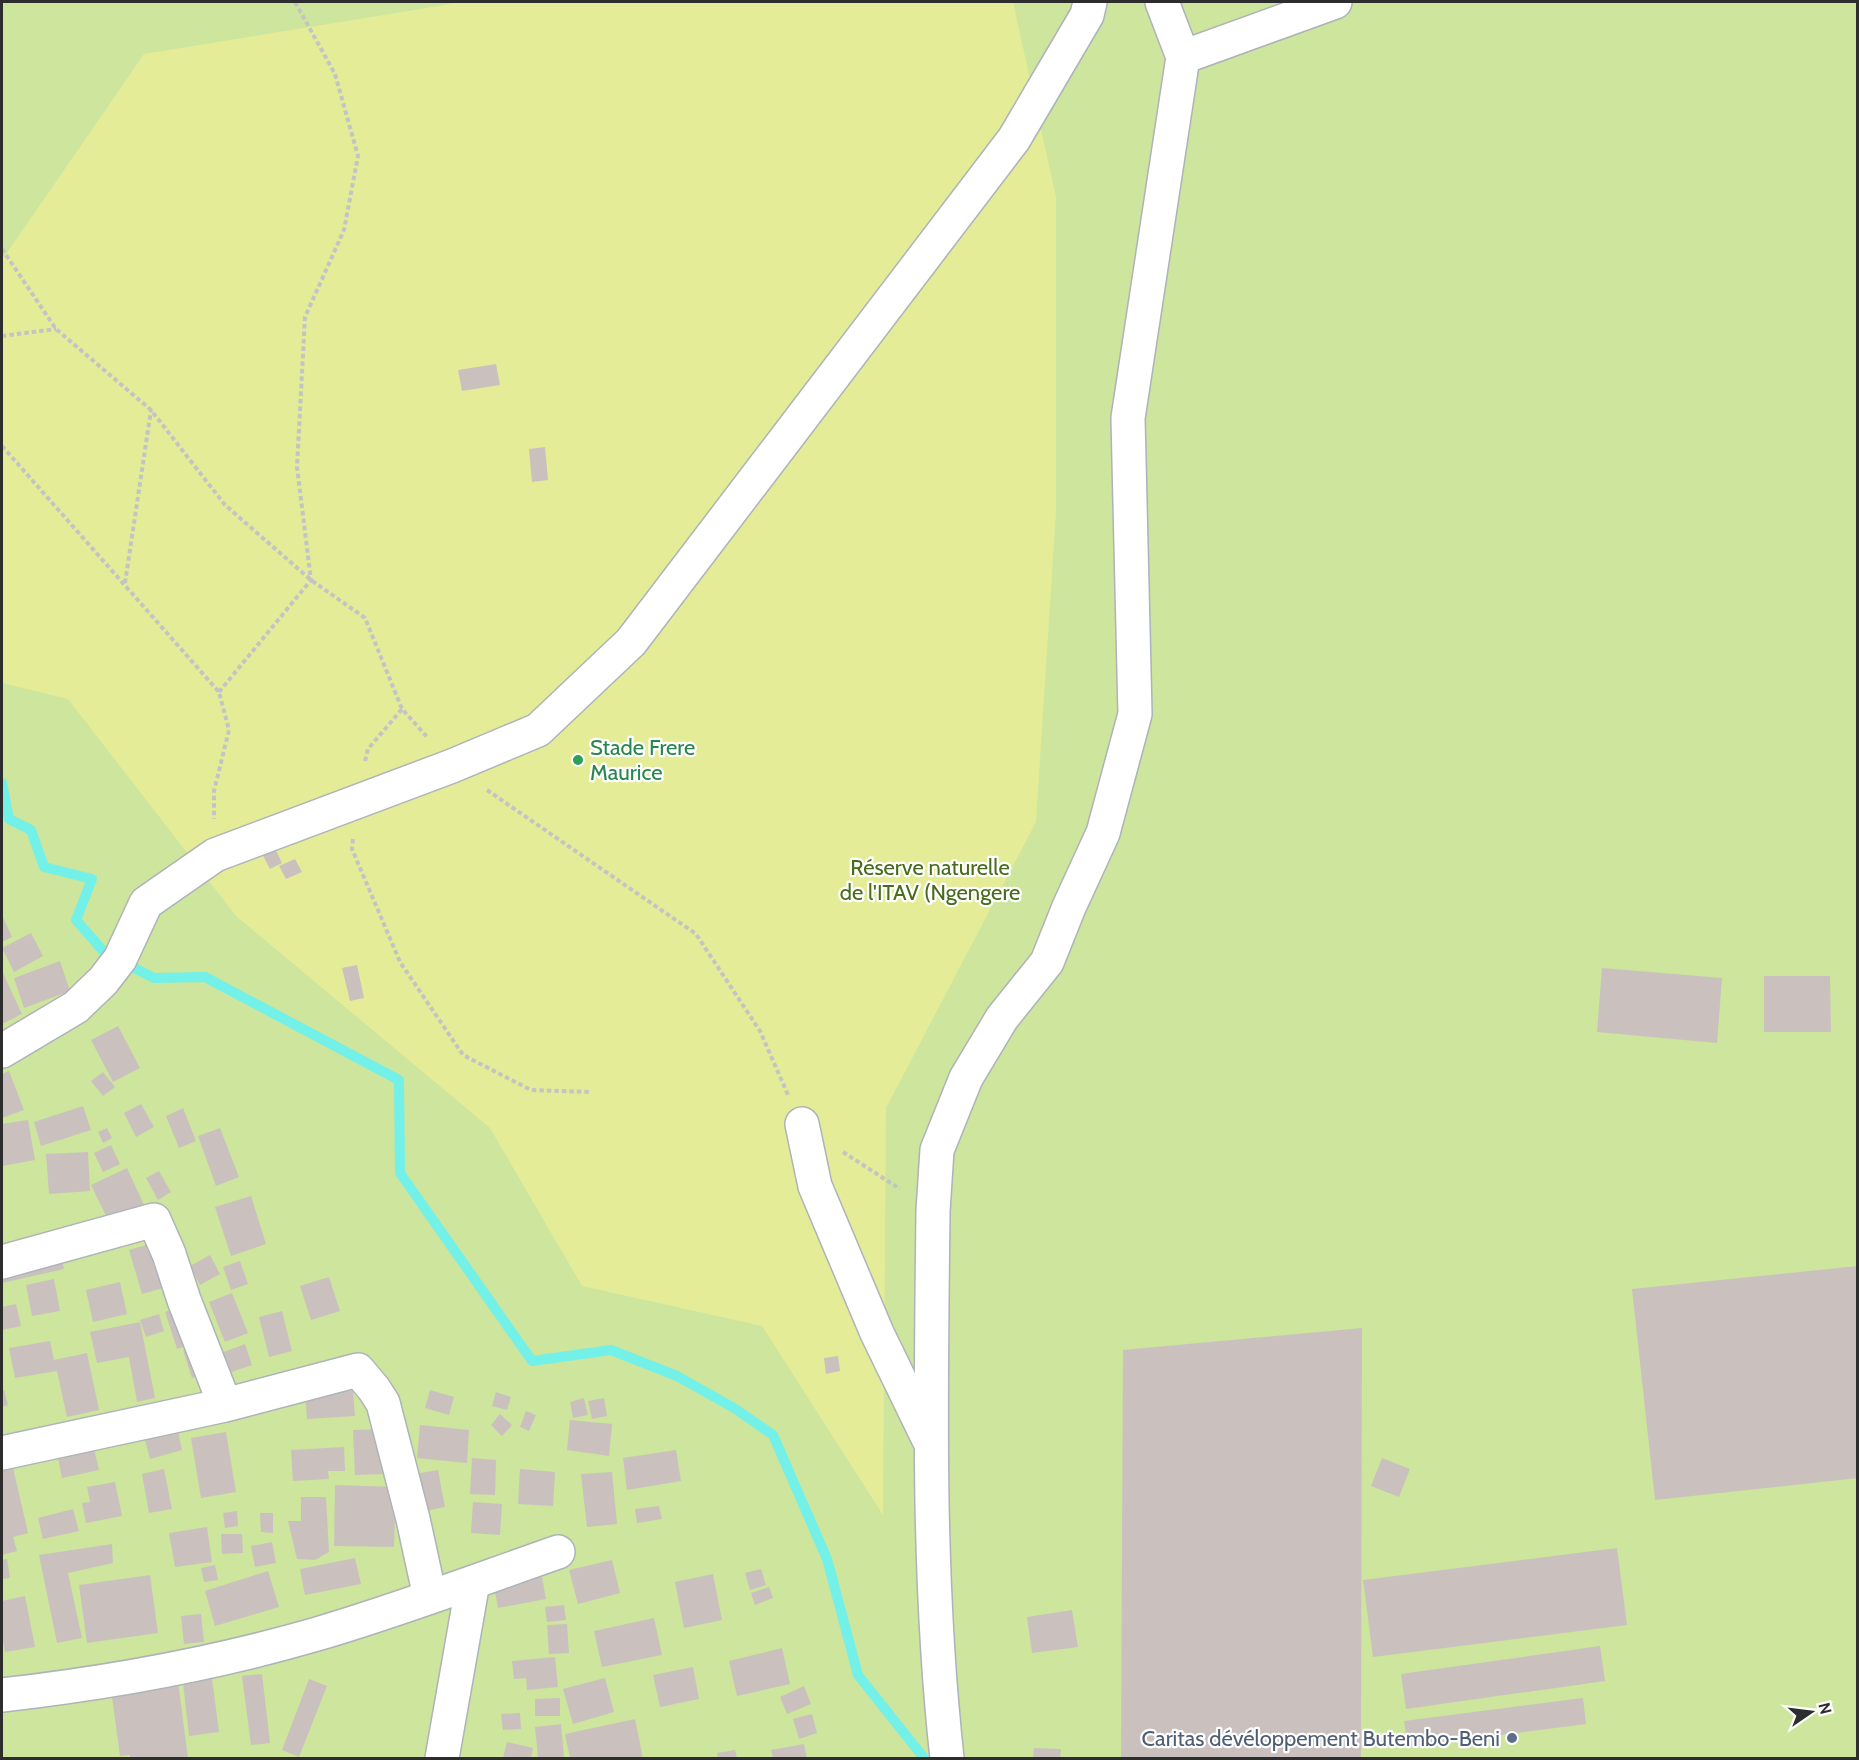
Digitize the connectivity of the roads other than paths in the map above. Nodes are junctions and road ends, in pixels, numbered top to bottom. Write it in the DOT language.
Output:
graph roads {
  1 [pos="1090,2"];
  2 [pos="1162,2"];
  3 [pos="1335,2"];
  4 [pos="1183,57"];
  5 [pos="2,1051"];
  6 [pos="802,1124"];
  7 [pos="2,1262"];
  8 [pos="225,1405"];
  9 [pos="932,1447"];
  10 [pos="2,1453"];
  11 [pos="558,1552"];
  12 [pos="473,1582"];
  13 [pos="430,1597"];
  14 [pos="2,1695"];
  15 [pos="442,1758"];
  16 [pos="946,1758"];
  1 -- 5 [label="street"];
  2 -- 4 [label="street"];
  3 -- 4 [label="street"];
  4 -- 9 [label="street"];
  6 -- 9 [label="street"];
  7 -- 8 [label="street"];
  8 -- 10 [label="street"];
  8 -- 13 [label="street"];
  9 -- 16 [label="street"];
  11 -- 12 [label="street"];
  12 -- 13 [label="street"];
  12 -- 15 [label="street"];
  13 -- 14 [label="street"];
}
